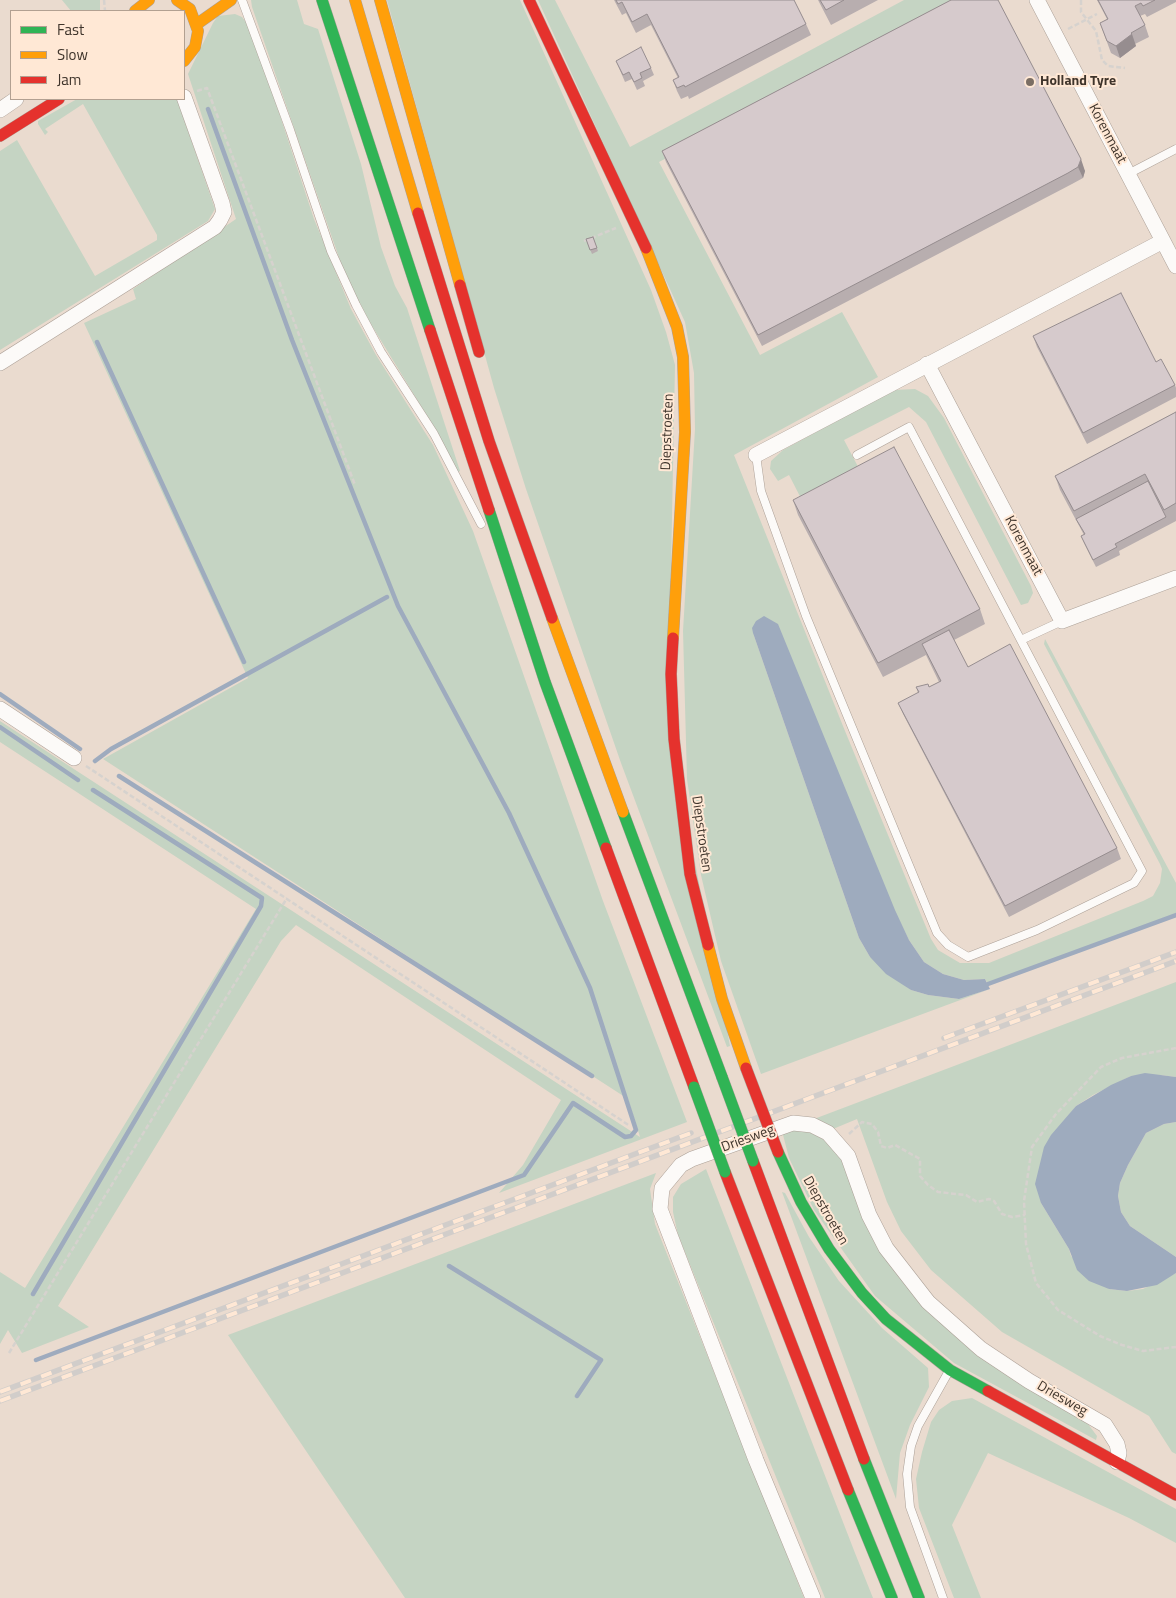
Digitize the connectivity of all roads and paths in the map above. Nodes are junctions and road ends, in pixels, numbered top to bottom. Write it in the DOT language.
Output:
graph roads {
  1 [pos="149,0"];
  2 [pos="231,0"];
  3 [pos="242,0"];
  4 [pos="355,0"];
  5 [pos="380,0"];
  6 [pos="529,0"];
  7 [pos="1037,0"];
  8 [pos="1080,0"];
  9 [pos="184,1"];
  10 [pos="323,2"];
  11 [pos="134,7"];
  12 [pos="1097,14"];
  13 [pos="1086,19"];
  14 [pos="197,24"];
  15 [pos="1055,35"];
  16 [pos="185,60"];
  17 [pos="1124,68"];
  18 [pos="188,94"];
  19 [pos="15,100"];
  20 [pos="57,100"];
  21 [pos="0,110"];
  22 [pos="0,115"];
  23 [pos="5,133"];
  24 [pos="1176,149"];
  25 [pos="1128,174"];
  26 [pos="633,221"];
  27 [pos="584,241"];
  28 [pos="1163,241"];
  29 [pos="1176,266"];
  30 [pos="481,359"];
  31 [pos="0,363"];
  32 [pos="927,364"];
  33 [pos="507,454"];
  34 [pos="756,455"];
  35 [pos="857,455"];
  36 [pos="355,486"];
  37 [pos="522,531"];
  38 [pos="487,536"];
  39 [pos="491,544"];
  40 [pos="1176,578"];
  41 [pos="514,591"];
  42 [pos="1062,621"];
  43 [pos="1021,640"];
  44 [pos="0,709"];
  45 [pos="74,758"];
  46 [pos="287,898"];
  47 [pos="1176,1048"];
  48 [pos="630,1126"];
  49 [pos="839,1144"];
  50 [pos="1025,1215"];
  51 [pos="1176,1348"];
  52 [pos="9,1353"];
  53 [pos="950,1370"];
  54 [pos="1117,1462"];
  55 [pos="1176,1495"];
  56 [pos="813,1598"];
  57 [pos="892,1598"];
  58 [pos="919,1598"];
  59 [pos="943,1598"];
  1 -- 11 [label="main road"];
  2 -- 14 [label="main road"];
  3 -- 38 [label="lane"];
  4 -- 37 [label="main road"];
  5 -- 30 [label="main road"];
  6 -- 26 [label="main road, Diepstroeten"];
  7 -- 15 [label="street, Korenmaat"];
  8 -- 13 [label="path"];
  9 -- 14 [label="main road"];
  10 -- 41 [label="main road"];
  12 -- 13 [label="path"];
  13 -- 15 [label="path"];
  13 -- 17 [label="path"];
  14 -- 16 [label="main road"];
  15 -- 25 [label="street, Korenmaat"];
  18 -- 31 [label="street"];
  18 -- 36 [label="path"];
  19 -- 21 [label="street"];
  20 -- 23 [label="main road"];
  22 -- 23 [label="street"];
  24 -- 25 [label="lane"];
  25 -- 28 [label="street, Korenmaat"];
  26 -- 27 [label="path"];
  26 -- 53 [label="main road, Diepstroeten, bridge"];
  28 -- 29 [label="street, Korenmaat"];
  28 -- 32 [label="street"];
  32 -- 34 [label="street"];
  32 -- 42 [label="street, Korenmaat"];
  33 -- 37 [label="main road"];
  34 -- 43 [label="lane"];
  35 -- 43 [label="lane"];
  37 -- 58 [label="main road, bridge"];
  39 -- 41 [label="lane"];
  40 -- 42 [label="street"];
  41 -- 57 [label="main road, bridge"];
  42 -- 43 [label="lane"];
  44 -- 45 [label="street"];
  45 -- 46 [label="path"];
  46 -- 48 [label="path"];
  46 -- 52 [label="path"];
  47 -- 50 [label="path"];
  49 -- 50 [label="path"];
  49 -- 54 [label="street, Driesweg"];
  49 -- 56 [label="street, Driesweg"];
  50 -- 51 [label="path"];
  53 -- 54 [label="main road, Diepstroeten"];
  53 -- 59 [label="lane"];
  54 -- 55 [label="main road, Diepstroeten"];
}
